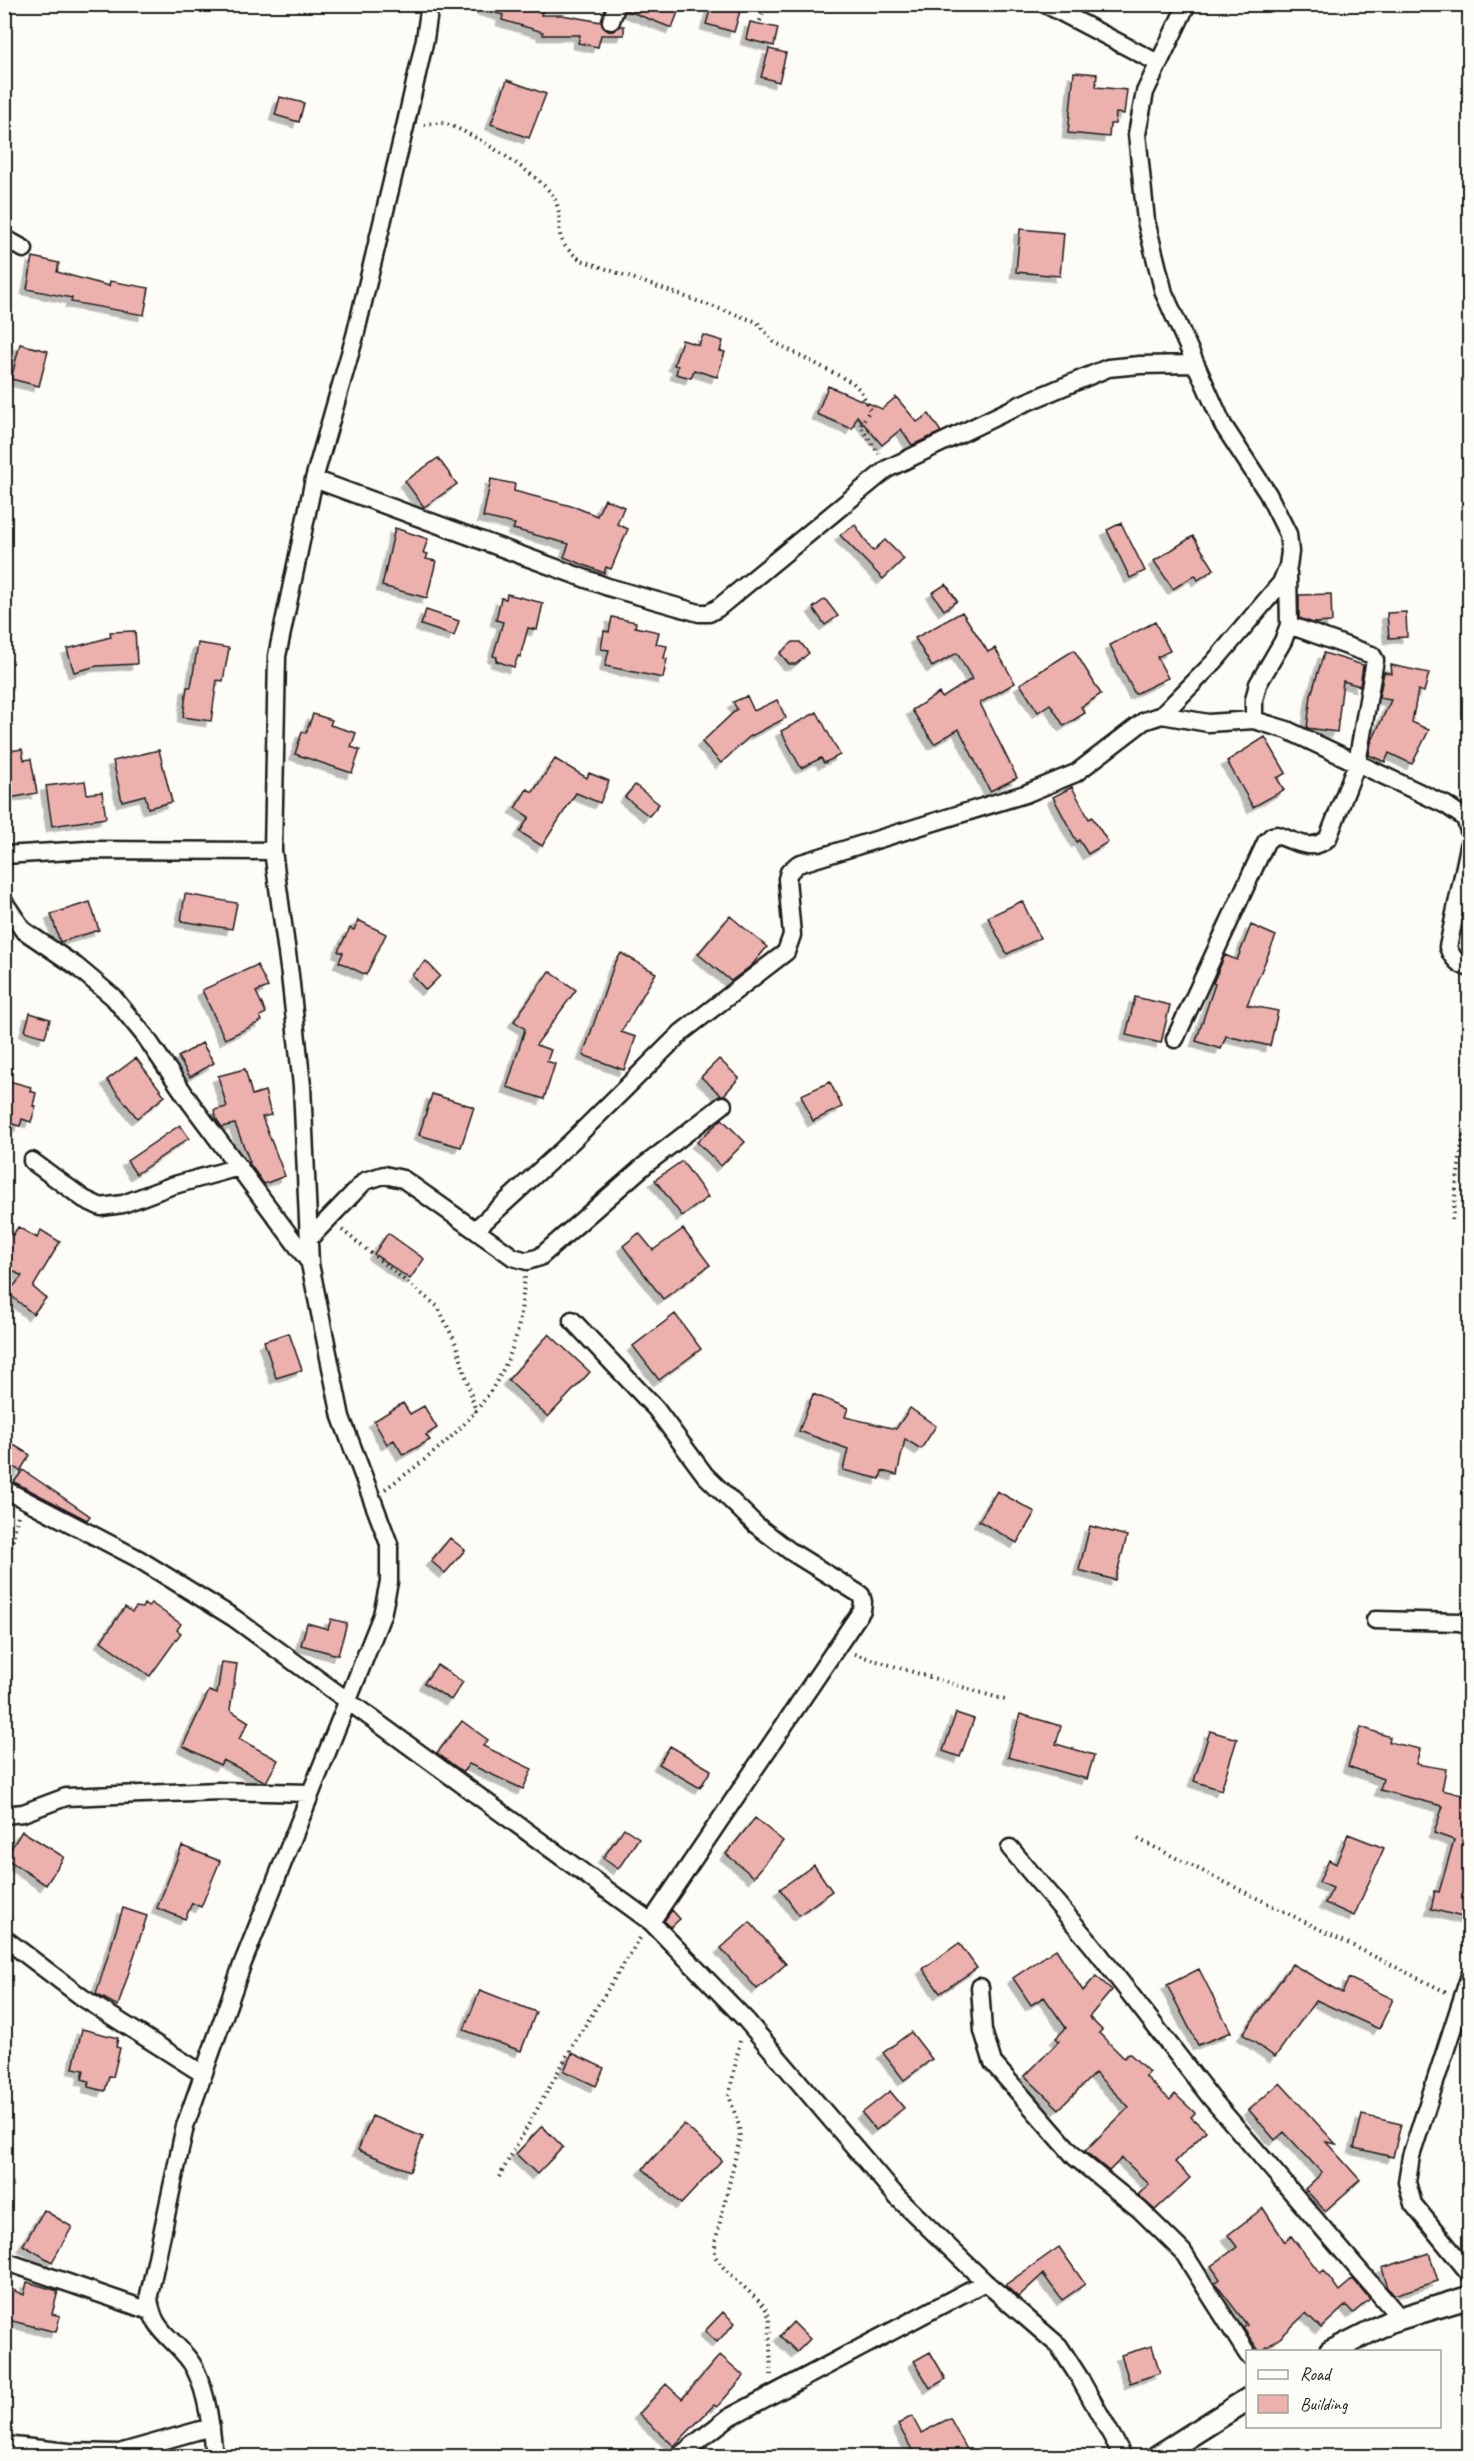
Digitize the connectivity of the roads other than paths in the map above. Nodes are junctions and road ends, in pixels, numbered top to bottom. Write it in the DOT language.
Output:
graph roads {
  1 [pos="430,4"];
  2 [pos="617,4"];
  3 [pos="1044,4"];
  4 [pos="1187,4"];
  5 [pos="611,21"];
  6 [pos="1158,63"];
  7 [pos="4,238"];
  8 [pos="24,249"];
  9 [pos="1195,364"];
  10 [pos="314,479"];
  11 [pos="1288,566"];
  12 [pos="1290,625"];
  13 [pos="1162,715"];
  14 [pos="1254,720"];
  15 [pos="1357,763"];
  16 [pos="1470,834"];
  17 [pos="1470,842"];
  18 [pos="273,851"];
  19 [pos="4,855"];
  20 [pos="4,902"];
  21 [pos="1470,968"];
  22 [pos="1176,1039"];
  23 [pos="723,1106"];
  24 [pos="33,1161"];
  25 [pos="239,1167"];
  26 [pos="475,1230"];
  27 [pos="309,1239"];
  28 [pos="310,1264"];
  29 [pos="572,1320"];
  30 [pos="4,1489"];
  31 [pos="1375,1620"];
  32 [pos="1470,1626"];
  33 [pos="349,1700"];
  34 [pos="309,1793"];
  35 [pos="4,1815"];
  36 [pos="1010,1848"];
  37 [pos="651,1922"];
  38 [pos="4,1938"];
  39 [pos="1470,1975"];
  40 [pos="980,1987"];
  41 [pos="203,2074"];
  42 [pos="4,2261"];
  43 [pos="1470,2274"];
  44 [pos="985,2282"];
  45 [pos="1470,2297"];
  46 [pos="150,2310"];
  47 [pos="1400,2318"];
  48 [pos="1334,2350"];
  49 [pos="1246,2352"];
  50 [pos="1246,2400"];
  51 [pos="210,2427"];
  52 [pos="4,2445"];
  53 [pos="214,2457"];
  54 [pos="679,2457"];
  55 [pos="1123,2457"];
  56 [pos="1158,2457"];
  1 -- 10 [label="street"];
  2 -- 5 [label="street"];
  3 -- 6 [label="street"];
  4 -- 6 [label="street"];
  6 -- 9 [label="street"];
  7 -- 8 [label="street"];
  9 -- 10 [label="street"];
  9 -- 11 [label="street"];
  10 -- 18 [label="street"];
  11 -- 12 [label="street"];
  11 -- 13 [label="street"];
  12 -- 14 [label="street"];
  12 -- 15 [label="street"];
  13 -- 14 [label="street"];
  13 -- 26 [label="street"];
  14 -- 15 [label="street"];
  15 -- 16 [label="street"];
  15 -- 22 [label="street"];
  17 -- 21 [label="street"];
  18 -- 19 [label="street"];
  18 -- 27 [label="street"];
  20 -- 25 [label="street"];
  23 -- 26 [label="street"];
  24 -- 25 [label="street"];
  25 -- 28 [label="street"];
  26 -- 27 [label="street"];
  27 -- 28 [label="street"];
  28 -- 33 [label="street"];
  29 -- 37 [label="street"];
  30 -- 33 [label="street"];
  31 -- 32 [label="street"];
  33 -- 34 [label="street"];
  33 -- 37 [label="street"];
  34 -- 35 [label="street"];
  34 -- 41 [label="street"];
  36 -- 47 [label="street"];
  37 -- 44 [label="street"];
  38 -- 41 [label="street"];
  39 -- 43 [label="street"];
  40 -- 49 [label="street"];
  41 -- 46 [label="street"];
  42 -- 46 [label="street"];
  44 -- 54 [label="street"];
  44 -- 55 [label="street"];
  45 -- 47 [label="street"];
  46 -- 51 [label="street"];
  47 -- 48 [label="street"];
  50 -- 56 [label="street"];
  51 -- 52 [label="street"];
  51 -- 53 [label="street"];
}
